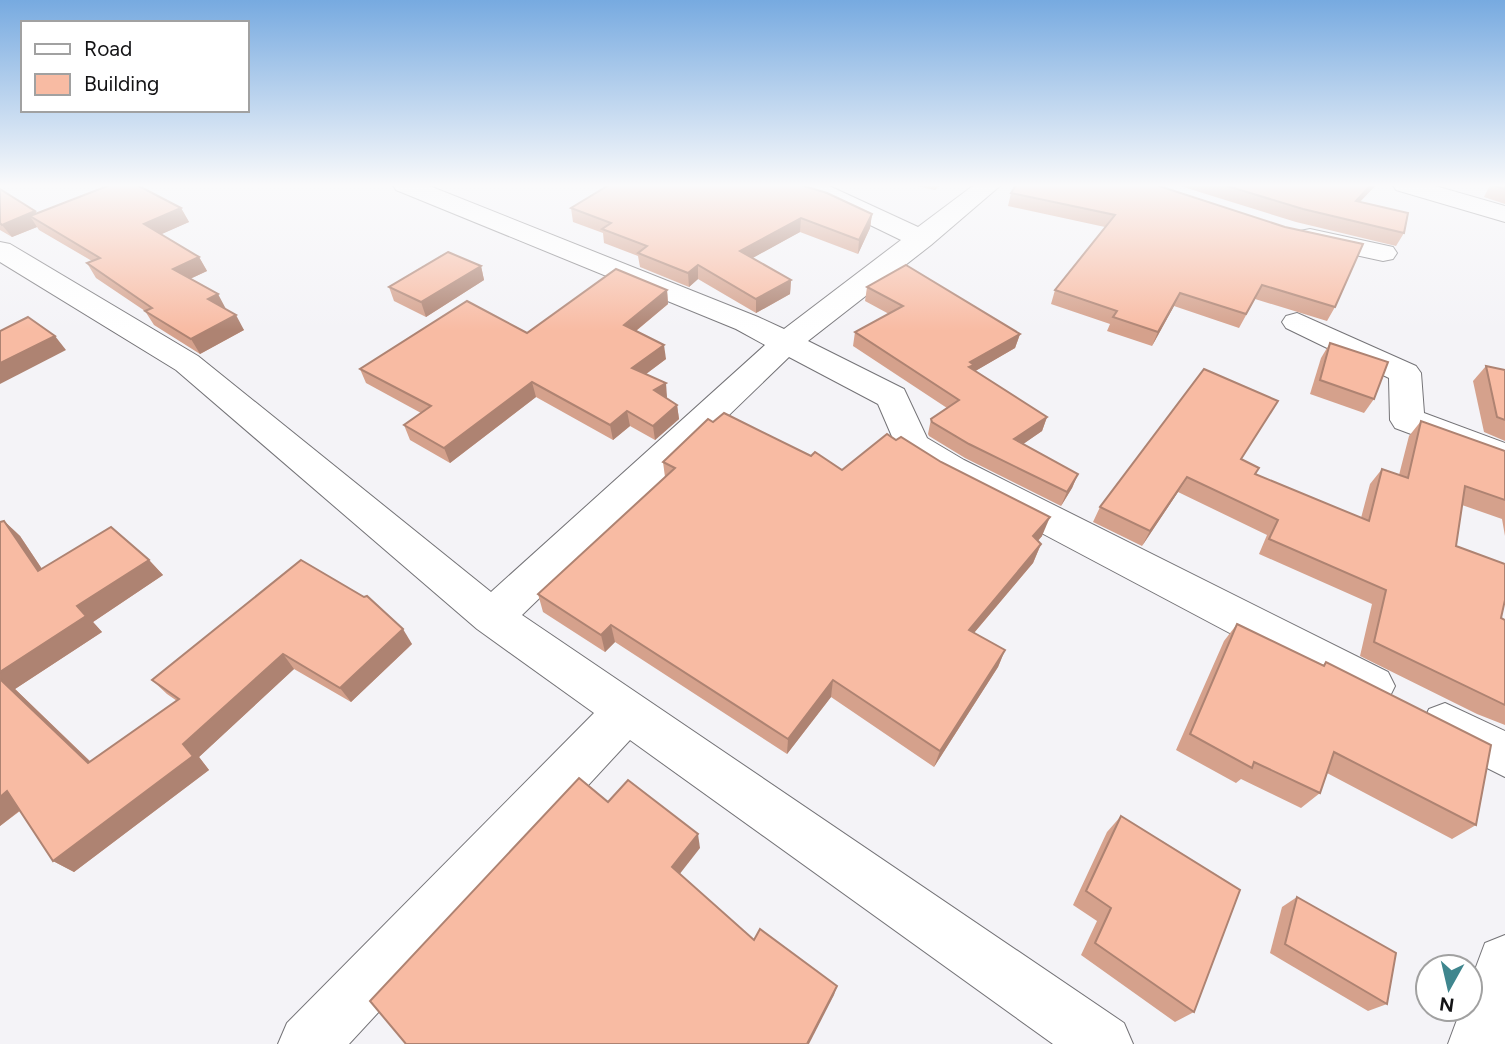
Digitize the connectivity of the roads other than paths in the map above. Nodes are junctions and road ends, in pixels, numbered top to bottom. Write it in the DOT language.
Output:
graph roads {
  1 [pos="526,234"];
  2 [pos="909,234"];
  3 [pos="927,234"];
  4 [pos="1296,234"];
  5 [pos="920,239"];
  6 [pos="0,250"];
  7 [pos="1383,253"];
  8 [pos="1297,322"];
  9 [pos="786,342"];
  10 [pos="1505,456"];
  11 [pos="492,617"];
  12 [pos="627,711"];
  13 [pos="1505,755"];
  14 [pos="1505,963"];
  15 [pos="308,1044"];
  16 [pos="1103,1044"];
  17 [pos="1478,1044"];
  1 -- 9 [label="street"];
  2 -- 5 [label="street"];
  3 -- 5 [label="street"];
  4 -- 7 [label="street"];
  5 -- 9 [label="street"];
  6 -- 11 [label="street"];
  8 -- 10 [label="street"];
  9 -- 11 [label="street"];
  9 -- 13 [label="street"];
  11 -- 12 [label="street"];
  12 -- 15 [label="street"];
  12 -- 16 [label="street"];
  14 -- 17 [label="street"];
}
